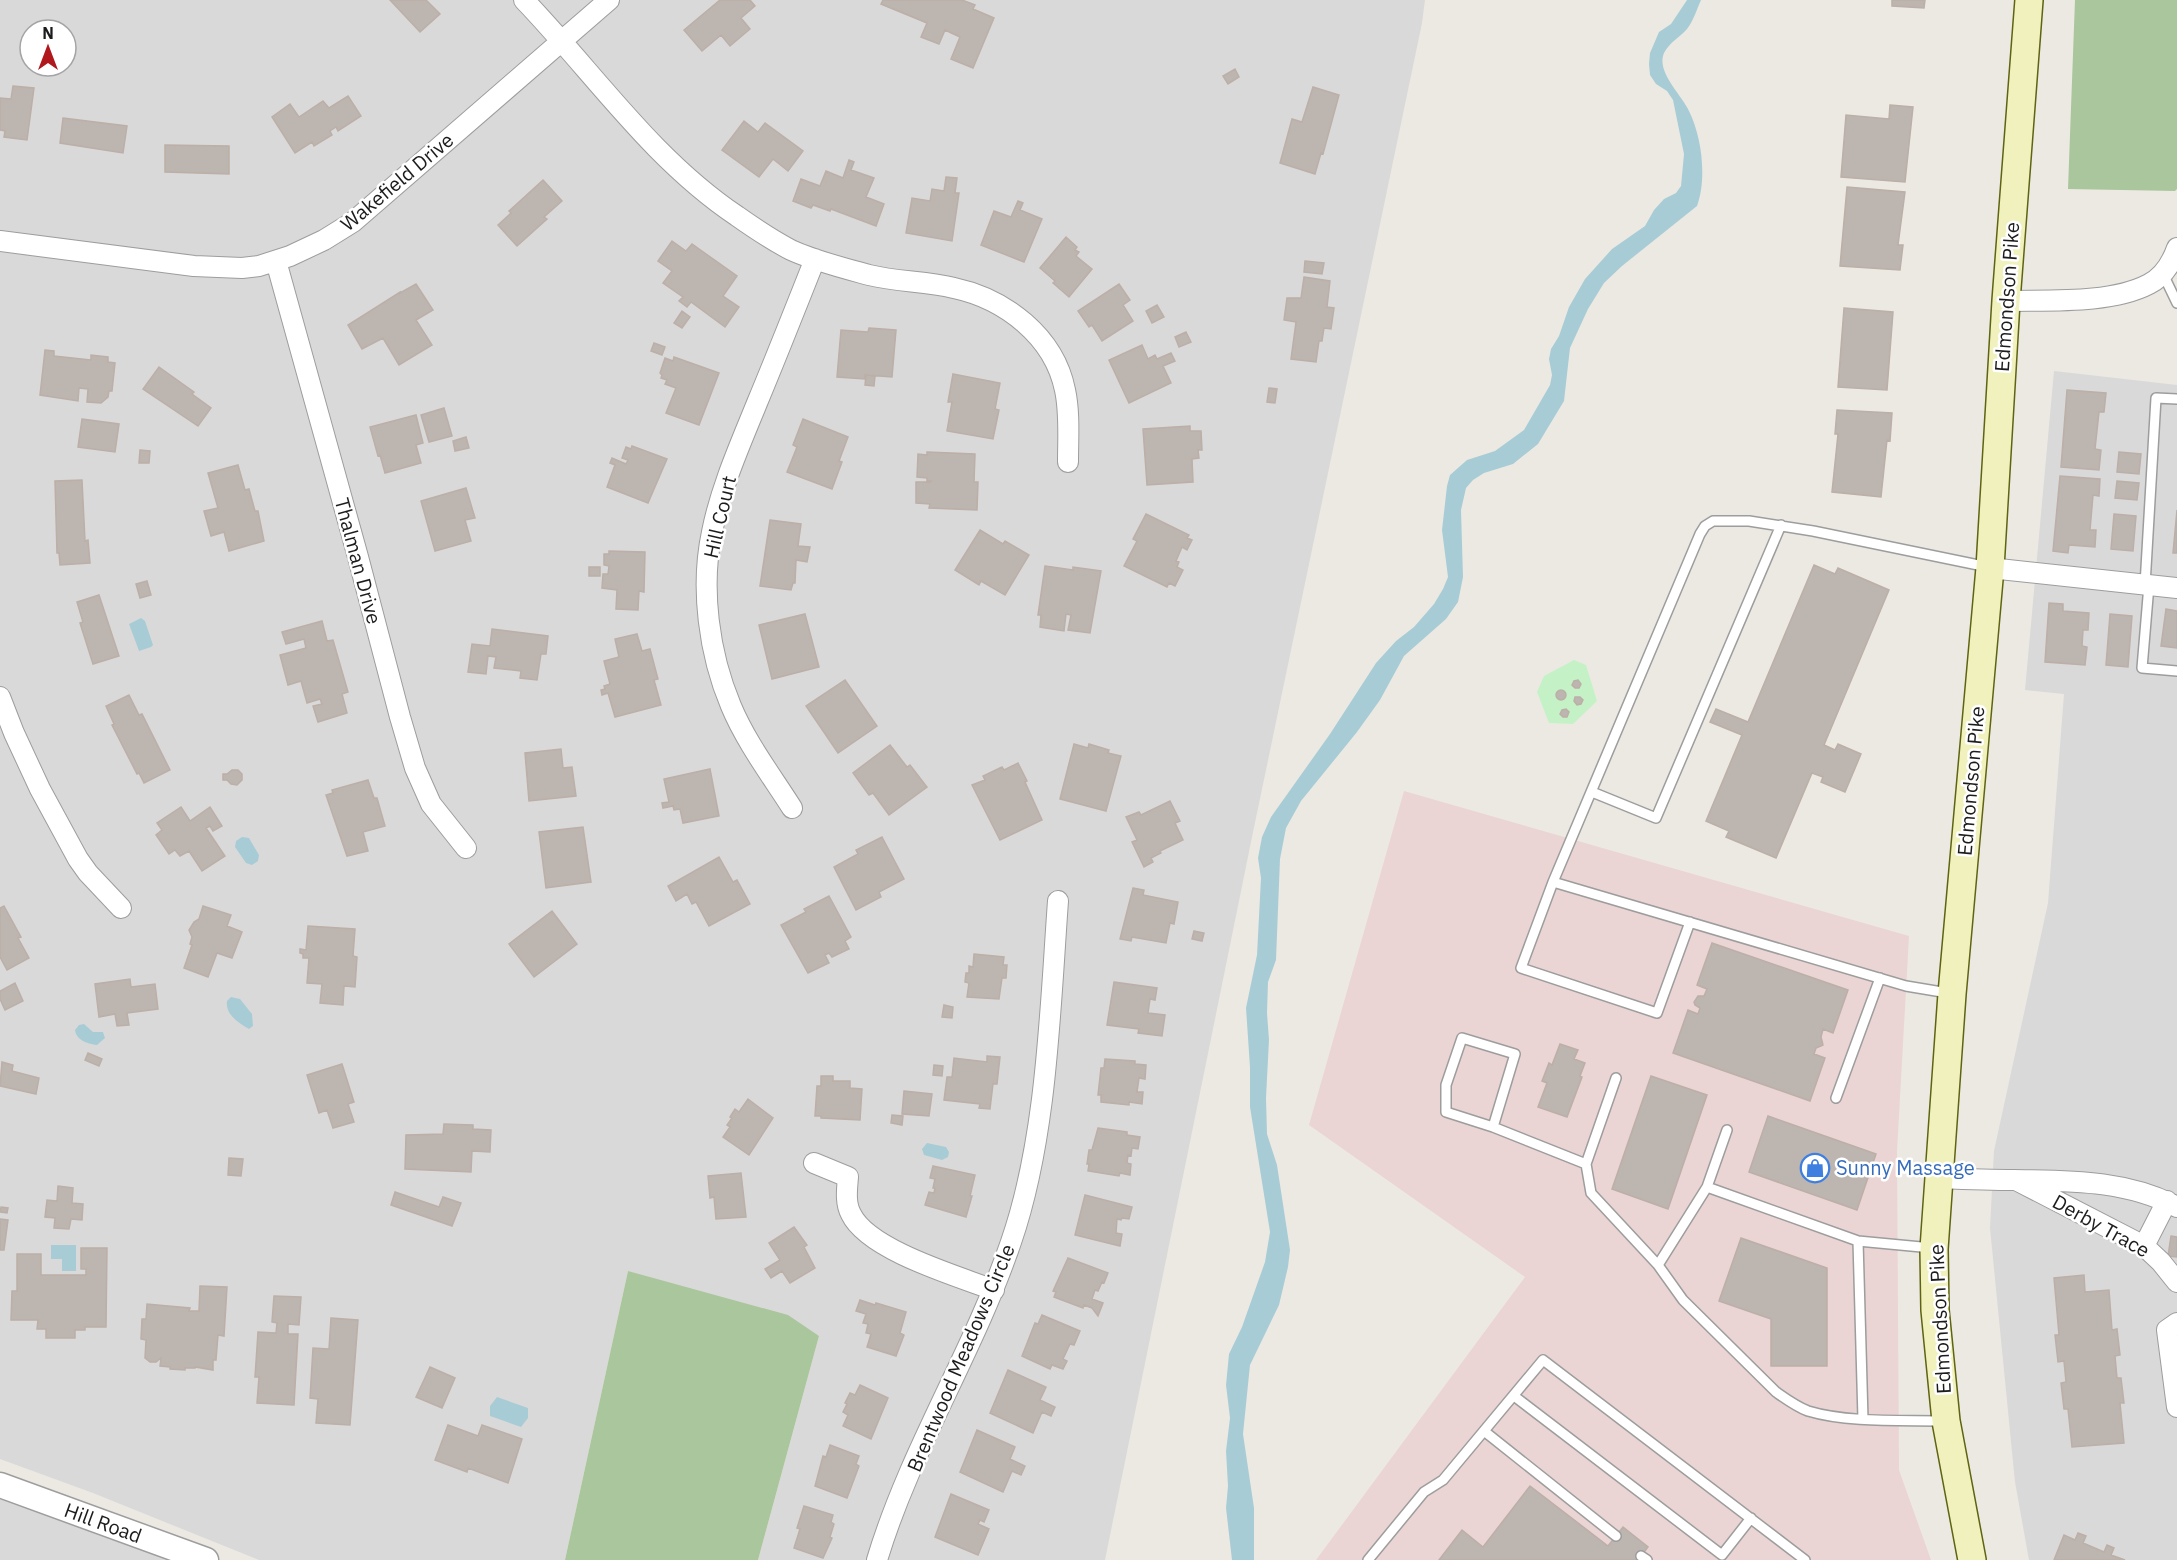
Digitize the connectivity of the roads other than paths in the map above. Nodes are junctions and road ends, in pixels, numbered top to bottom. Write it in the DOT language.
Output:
graph roads {
  1 [pos="524,0"];
  2 [pos="609,0"];
  3 [pos="2029,0"];
  4 [pos="561,40"];
  5 [pos="0,241"];
  6 [pos="2177,248"];
  7 [pos="815,259"];
  8 [pos="276,261"];
  9 [pos="2163,274"];
  10 [pos="2006,301"];
  11 [pos="2177,303"];
  12 [pos="2177,399"];
  13 [pos="1068,462"];
  14 [pos="1781,525"];
  15 [pos="1990,568"];
  16 [pos="2147,585"];
  17 [pos="2177,588"];
  18 [pos="2177,671"];
  19 [pos="0,697"];
  20 [pos="1592,792"];
  21 [pos="792,808"];
  22 [pos="466,848"];
  23 [pos="1553,882"];
  24 [pos="1058,901"];
  25 [pos="121,908"];
  26 [pos="1690,922"];
  27 [pos="1880,978"];
  28 [pos="1952,994"];
  29 [pos="1616,1078"];
  30 [pos="1836,1098"];
  31 [pos="1493,1127"];
  32 [pos="1727,1130"];
  33 [pos="814,1163"];
  34 [pos="1586,1164"];
  35 [pos="1939,1178"];
  36 [pos="2015,1180"];
  37 [pos="1707,1187"];
  38 [pos="2172,1204"];
  39 [pos="1858,1241"];
  40 [pos="2144,1245"];
  41 [pos="1934,1249"];
  42 [pos="1658,1265"];
  43 [pos="2177,1282"];
  44 [pos="994,1290"];
  45 [pos="2177,1323"];
  46 [pos="1514,1396"];
  47 [pos="2177,1407"];
  48 [pos="1863,1419"];
  49 [pos="1946,1421"];
  50 [pos="1484,1431"];
  51 [pos="0,1485"];
  52 [pos="1751,1518"];
  53 [pos="1616,1536"];
  54 [pos="1720,1557"];
  55 [pos="206,1560"];
  56 [pos="877,1560"];
  57 [pos="1368,1560"];
  58 [pos="1805,1560"];
  59 [pos="1972,1560"];
  1 -- 4 [label="street"];
  2 -- 4 [label="street, Wakefield Drive"];
  3 -- 10 [label="main road, Edmondson Pike"];
  4 -- 7 [label="street"];
  4 -- 8 [label="street, Wakefield Drive"];
  5 -- 8 [label="street, Wakefield Drive"];
  6 -- 9 [label="street"];
  7 -- 13 [label="street"];
  7 -- 21 [label="street, Hill Court"];
  8 -- 22 [label="street, Thalman Drive"];
  9 -- 10 [label="street"];
  9 -- 11 [label="lane"];
  10 -- 15 [label="main road, Edmondson Pike"];
  12 -- 16 [label="lane"];
  14 -- 15 [label="lane"];
  14 -- 20 [label="lane"];
  14 -- 20 [label="lane"];
  15 -- 16 [label="street"];
  15 -- 28 [label="main road, Edmondson Pike"];
  16 -- 17 [label="street"];
  16 -- 18 [label="lane"];
  19 -- 25 [label="street"];
  20 -- 23 [label="lane"];
  23 -- 26 [label="lane"];
  23 -- 26 [label="lane"];
  24 -- 44 [label="street, Brentwood Meadows Circle"];
  26 -- 27 [label="lane"];
  27 -- 28 [label="lane"];
  27 -- 30 [label="lane"];
  28 -- 35 [label="main road, Edmondson Pike"];
  29 -- 34 [label="lane"];
  31 -- 31 [label="lane"];
  31 -- 34 [label="lane"];
  32 -- 37 [label="lane"];
  33 -- 44 [label="street"];
  34 -- 42 [label="lane"];
  35 -- 36 [label="street, Derby Trace"];
  35 -- 41 [label="main road, Edmondson Pike"];
  36 -- 38 [label="street, Derby Trace"];
  36 -- 40 [label="street, Derby Trace"];
  37 -- 39 [label="lane"];
  37 -- 42 [label="lane"];
  38 -- 40 [label="street"];
  39 -- 41 [label="lane"];
  39 -- 48 [label="lane"];
  40 -- 43 [label="street, Derby Trace"];
  41 -- 49 [label="main road, Edmondson Pike"];
  42 -- 48 [label="lane"];
  44 -- 56 [label="street, Brentwood Meadows Circle"];
  45 -- 47 [label="street"];
  46 -- 50 [label="lane"];
  46 -- 52 [label="lane"];
  46 -- 54 [label="lane"];
  48 -- 49 [label="lane"];
  49 -- 59 [label="main road, Edmondson Pike"];
  50 -- 53 [label="lane"];
  50 -- 57 [label="lane"];
  51 -- 55 [label="street, Hill Road"];
  52 -- 54 [label="lane"];
  52 -- 58 [label="lane"];
}
